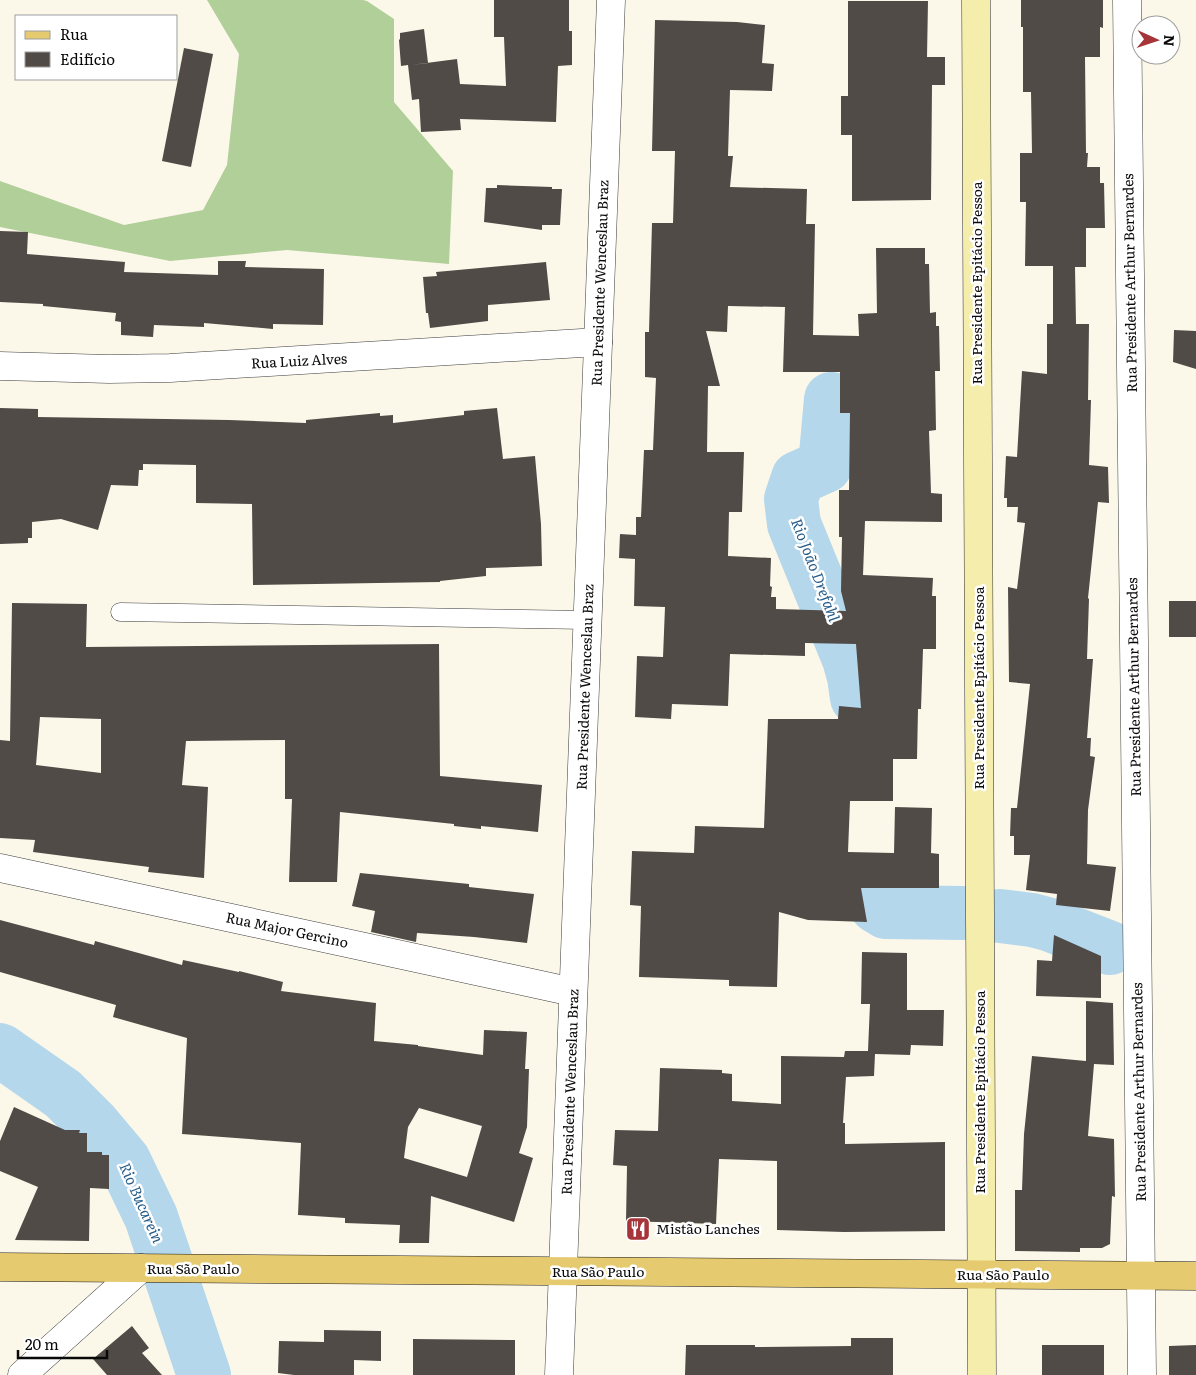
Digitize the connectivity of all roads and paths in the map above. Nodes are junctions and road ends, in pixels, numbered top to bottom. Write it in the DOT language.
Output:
graph roads {
  1 [pos="611,0"];
  2 [pos="976,0"];
  3 [pos="1127,0"];
  4 [pos="598,342"];
  5 [pos="0,366"];
  6 [pos="120,612"];
  7 [pos="587,620"];
  8 [pos="0,868"];
  9 [pos="573,992"];
  10 [pos="0,1267"];
  11 [pos="142,1268"];
  12 [pos="563,1271"];
  13 [pos="981,1274"];
  14 [pos="1141,1276"];
  15 [pos="1196,1276"];
  16 [pos="22,1375"];
  17 [pos="559,1375"];
  18 [pos="982,1375"];
  19 [pos="1142,1375"];
  1 -- 4 [label="street, Rua Presidente Wenceslau Braz"];
  2 -- 13 [label="street, Rua Presidente Epitácio Pessoa"];
  3 -- 14 [label="street, Rua Presidente Arthur Bernardes"];
  4 -- 5 [label="street, Rua Luiz Alves"];
  4 -- 7 [label="street, Rua Presidente Wenceslau Braz"];
  6 -- 7 [label="lane"];
  7 -- 9 [label="street, Rua Presidente Wenceslau Braz"];
  8 -- 9 [label="street, Rua Major Gercino"];
  9 -- 12 [label="street, Rua Presidente Wenceslau Braz"];
  10 -- 11 [label="main road, Rua São Paulo"];
  11 -- 12 [label="main road, Rua São Paulo"];
  11 -- 16 [label="street"];
  12 -- 13 [label="main road, Rua São Paulo"];
  12 -- 17 [label="street, Rua Presidente Wenceslau Braz"];
  13 -- 14 [label="main road, Rua São Paulo"];
  13 -- 18 [label="street, Rua Presidente Epitácio Pessoa"];
  14 -- 15 [label="main road, Rua São Paulo"];
  14 -- 19 [label="street, Rua Presidente Arthur Bernardes"];
}
